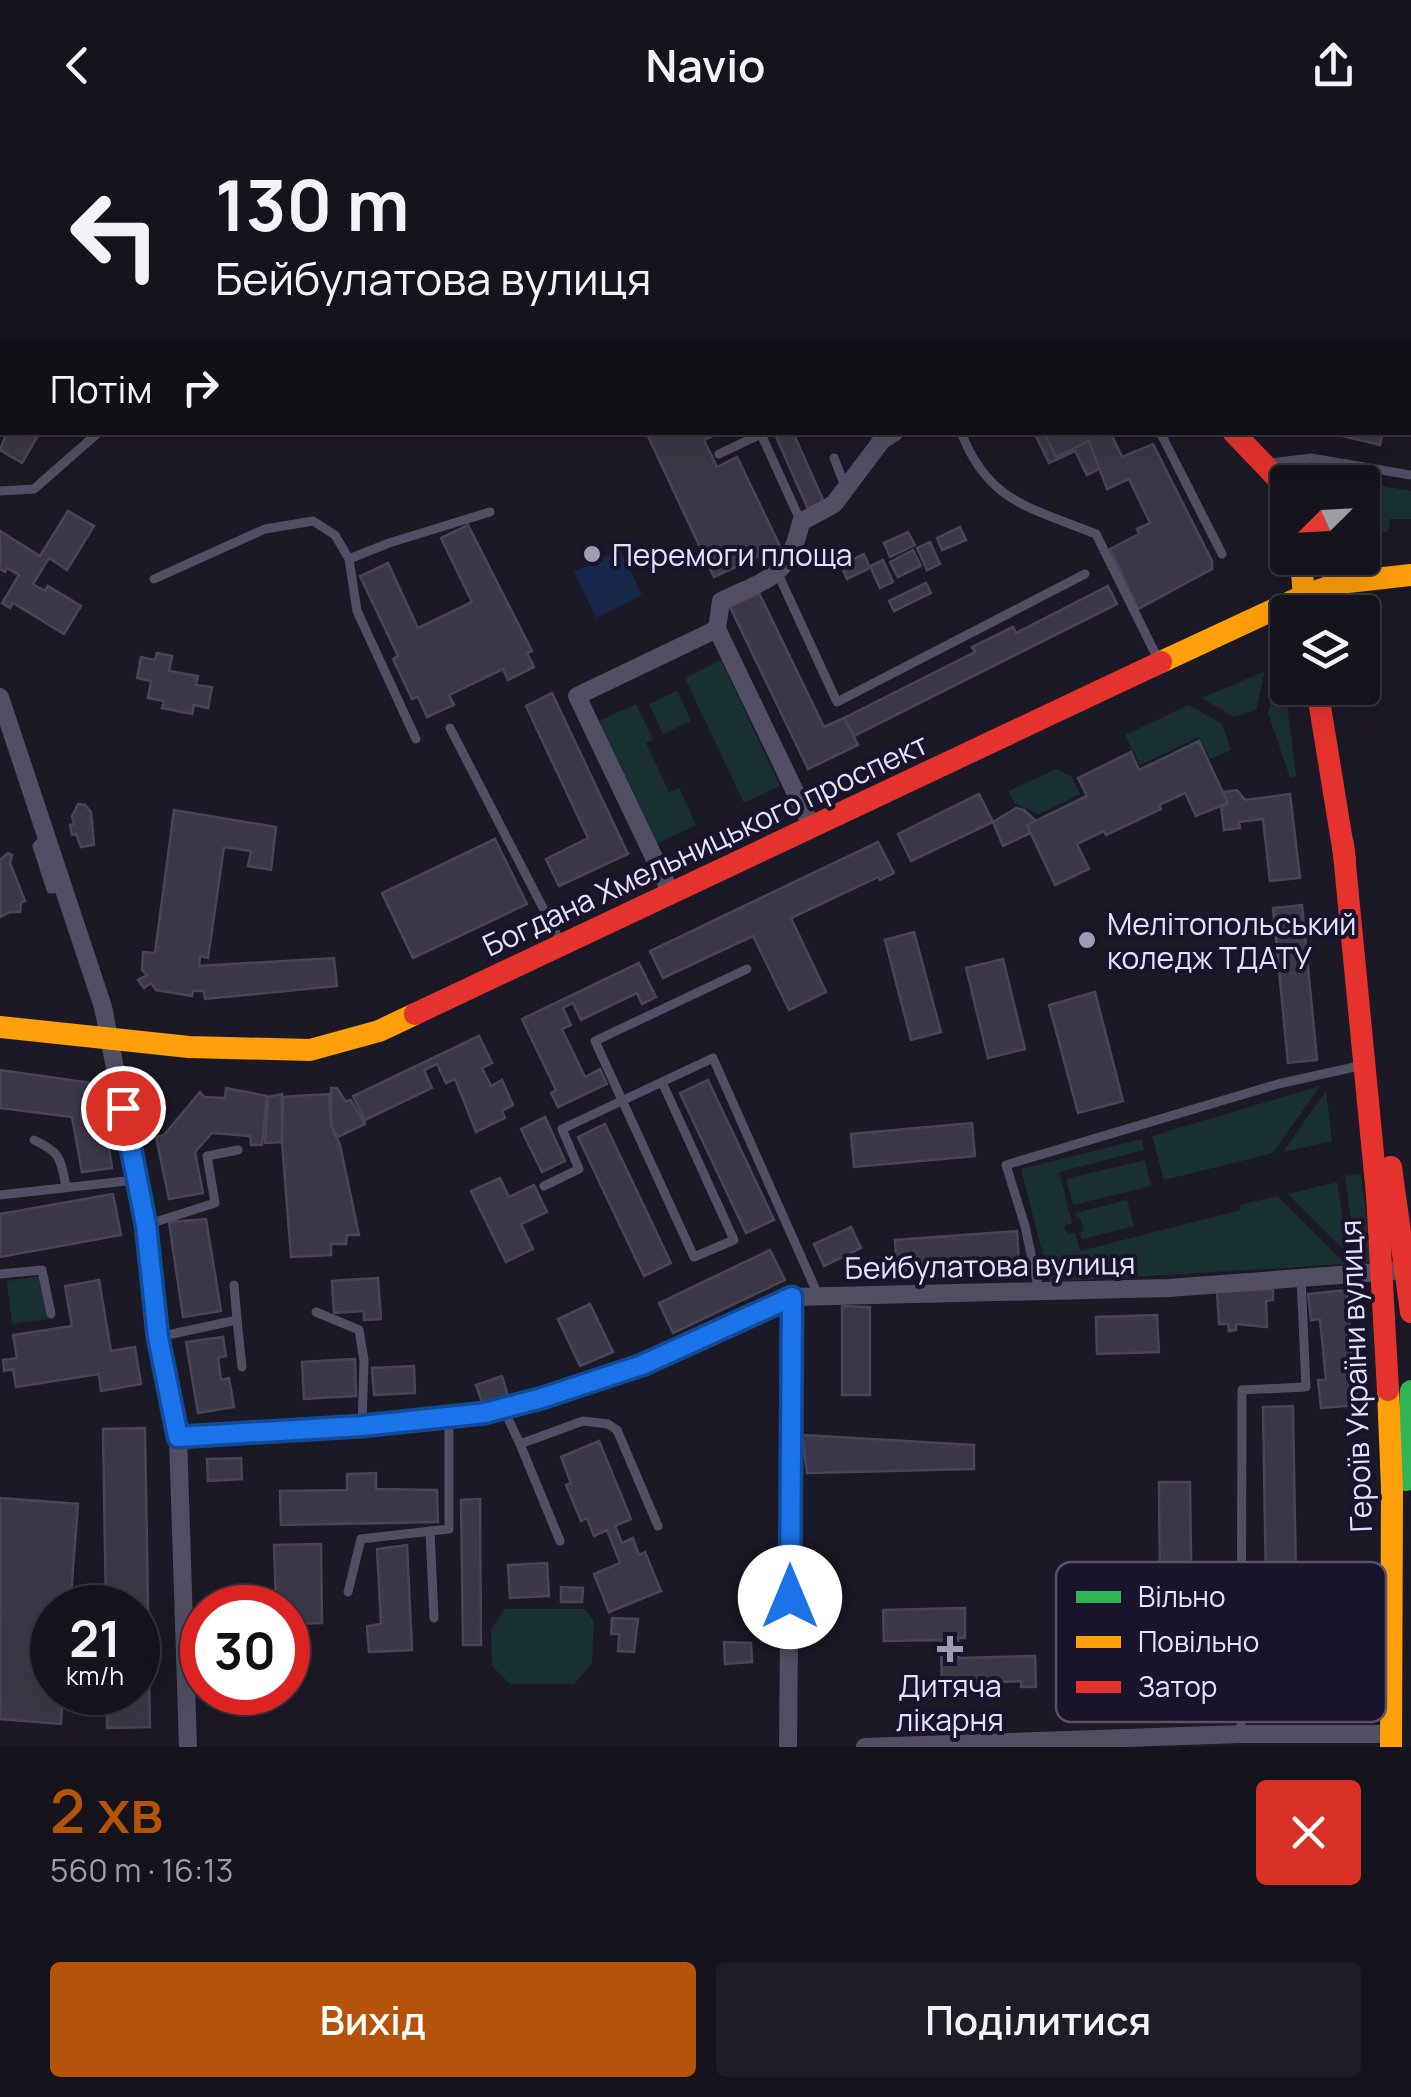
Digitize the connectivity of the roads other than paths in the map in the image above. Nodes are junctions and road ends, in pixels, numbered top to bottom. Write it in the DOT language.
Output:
graph roads {
  1 [pos="96,435"];
  2 [pos="759,435"];
  3 [pos="761,435"];
  4 [pos="890,435"];
  5 [pos="963,435"];
  6 [pos="1162,435"];
  7 [pos="1242,435"];
  8 [pos="719,454"];
  9 [pos="834,458"];
  10 [pos="1266,464"];
  11 [pos="1270,469"];
  12 [pos="1411,475"];
  13 [pos="846,488"];
  14 [pos="0,491"];
  15 [pos="490,512"];
  16 [pos="802,522"];
  17 [pos="1222,554"];
  18 [pos="349,559"];
  19 [pos="778,574"];
  20 [pos="1085,574"];
  21 [pos="1411,575"];
  22 [pos="154,579"];
  23 [pos="1319,595"];
  24 [pos="1270,618"];
  25 [pos="718,629"];
  26 [pos="1160,665"];
  27 [pos="0,699"];
  28 [pos="1320,705"];
  29 [pos="450,728"];
  30 [pos="416,739"];
  31 [pos="812,826"];
  32 [pos="1342,844"];
  33 [pos="670,891"];
  34 [pos="562,944"];
  35 [pos="747,969"];
  36 [pos="0,1027"];
  37 [pos="111,1038"];
  38 [pos="1362,1065"];
  39 [pos="662,1082"];
  40 [pos="623,1100"];
  41 [pos="34,1140"];
  42 [pos="238,1150"];
  43 [pos="136,1180"];
  44 [pos="66,1186"];
  45 [pos="544,1186"];
  46 [pos="0,1195"];
  47 [pos="146,1225"];
  48 [pos="1394,1270"];
  49 [pos="0,1274"];
  50 [pos="1302,1278"];
  51 [pos="234,1285"];
  52 [pos="1039,1292"];
  53 [pos="792,1297"];
  54 [pos="820,1297"];
  55 [pos="316,1312"];
  56 [pos="1411,1312"];
  57 [pos="51,1314"];
  58 [pos="237,1320"];
  59 [pos="1411,1328"];
  60 [pos="158,1337"];
  61 [pos="242,1367"];
  62 [pos="1411,1391"];
  63 [pos="503,1408"];
  64 [pos="448,1418"];
  65 [pos="362,1426"];
  66 [pos="178,1437"];
  67 [pos="520,1444"];
  68 [pos="1403,1485"];
  69 [pos="658,1526"];
  70 [pos="430,1531"];
  71 [pos="560,1541"];
  72 [pos="1242,1562"];
  73 [pos="348,1592"];
  74 [pos="434,1618"];
  75 [pos="1241,1722"];
  76 [pos="1241,1734"];
  77 [pos="1391,1741"];
  78 [pos="188,1747"];
  79 [pos="788,1747"];
  80 [pos="866,1747"];
  1 -- 14 [label="lane"];
  2 -- 8 [label="lane"];
  3 -- 16 [label="lane"];
  4 -- 13 [label="street"];
  5 -- 26 [label="lane"];
  6 -- 17 [label="lane"];
  7 -- 10 [label="main road"];
  9 -- 13 [label="lane"];
  10 -- 11 [label="main road"];
  10 -- 12 [label="lane"];
  13 -- 16 [label="street"];
  15 -- 18 [label="lane"];
  16 -- 19 [label="street"];
  18 -- 22 [label="lane"];
  18 -- 30 [label="lane"];
  19 -- 20 [label="lane"];
  19 -- 25 [label="street"];
  21 -- 23 [label="main road, Богдана Хмельницького проспект"];
  24 -- 26 [label="main road, Богдана Хмельницького проспект"];
  25 -- 31 [label="street"];
  25 -- 33 [label="street"];
  26 -- 31 [label="main road, Богдана Хмельницького проспект"];
  27 -- 37 [label="street"];
  28 -- 32 [label="main road, Героїв України вулиця"];
  29 -- 34 [label="lane"];
  31 -- 33 [label="main road, Богдана Хмельницького проспект"];
  32 -- 38 [label="main road, Героїв України вулиця"];
  32 -- 48 [label="main road, Героїв України вулиця"];
  33 -- 34 [label="main road, Богдана Хмельницького проспект"];
  34 -- 37 [label="main road, Богдана Хмельницького проспект"];
  35 -- 40 [label="lane"];
  36 -- 37 [label="main road, Богдана Хмельницького проспект"];
  37 -- 43 [label="street"];
  38 -- 48 [label="main road, Героїв України вулиця"];
  38 -- 52 [label="lane"];
  39 -- 40 [label="lane"];
  39 -- 40 [label="lane"];
  39 -- 54 [label="lane"];
  40 -- 45 [label="lane"];
  41 -- 44 [label="lane"];
  42 -- 47 [label="lane"];
  43 -- 44 [label="lane"];
  43 -- 47 [label="street"];
  44 -- 46 [label="lane"];
  47 -- 60 [label="street"];
  48 -- 50 [label="street, Бейбулатова вулиця"];
  48 -- 56 [label="main road, Героїв України вулиця"];
  48 -- 59 [label="main road, Героїв України вулиця"];
  48 -- 68 [label="main road, Героїв України вулиця"];
  49 -- 57 [label="lane"];
  50 -- 52 [label="street, Бейбулатова вулиця"];
  50 -- 72 [label="lane"];
  51 -- 58 [label="lane"];
  52 -- 54 [label="street, Бейбулатова вулиця"];
  53 -- 54 [label="street, Бейбулатова вулиця"];
  53 -- 63 [label="street, Бейбулатова вулиця"];
  53 -- 79 [label="street"];
  55 -- 65 [label="lane"];
  58 -- 60 [label="lane"];
  58 -- 61 [label="lane"];
  60 -- 66 [label="street"];
  62 -- 68 [label="main road, Героїв України вулиця"];
  63 -- 64 [label="street, Бейбулатова вулиця"];
  63 -- 67 [label="lane"];
  64 -- 65 [label="street, Бейбулатова вулиця"];
  64 -- 70 [label="lane"];
  65 -- 66 [label="street, Бейбулатова вулиця"];
  66 -- 78 [label="street"];
  67 -- 69 [label="lane"];
  67 -- 71 [label="lane"];
  68 -- 77 [label="main road, Героїв України вулиця"];
  70 -- 73 [label="lane"];
  70 -- 74 [label="lane"];
  75 -- 76 [label="lane"];
  76 -- 77 [label="street"];
  76 -- 80 [label="street"];
}
